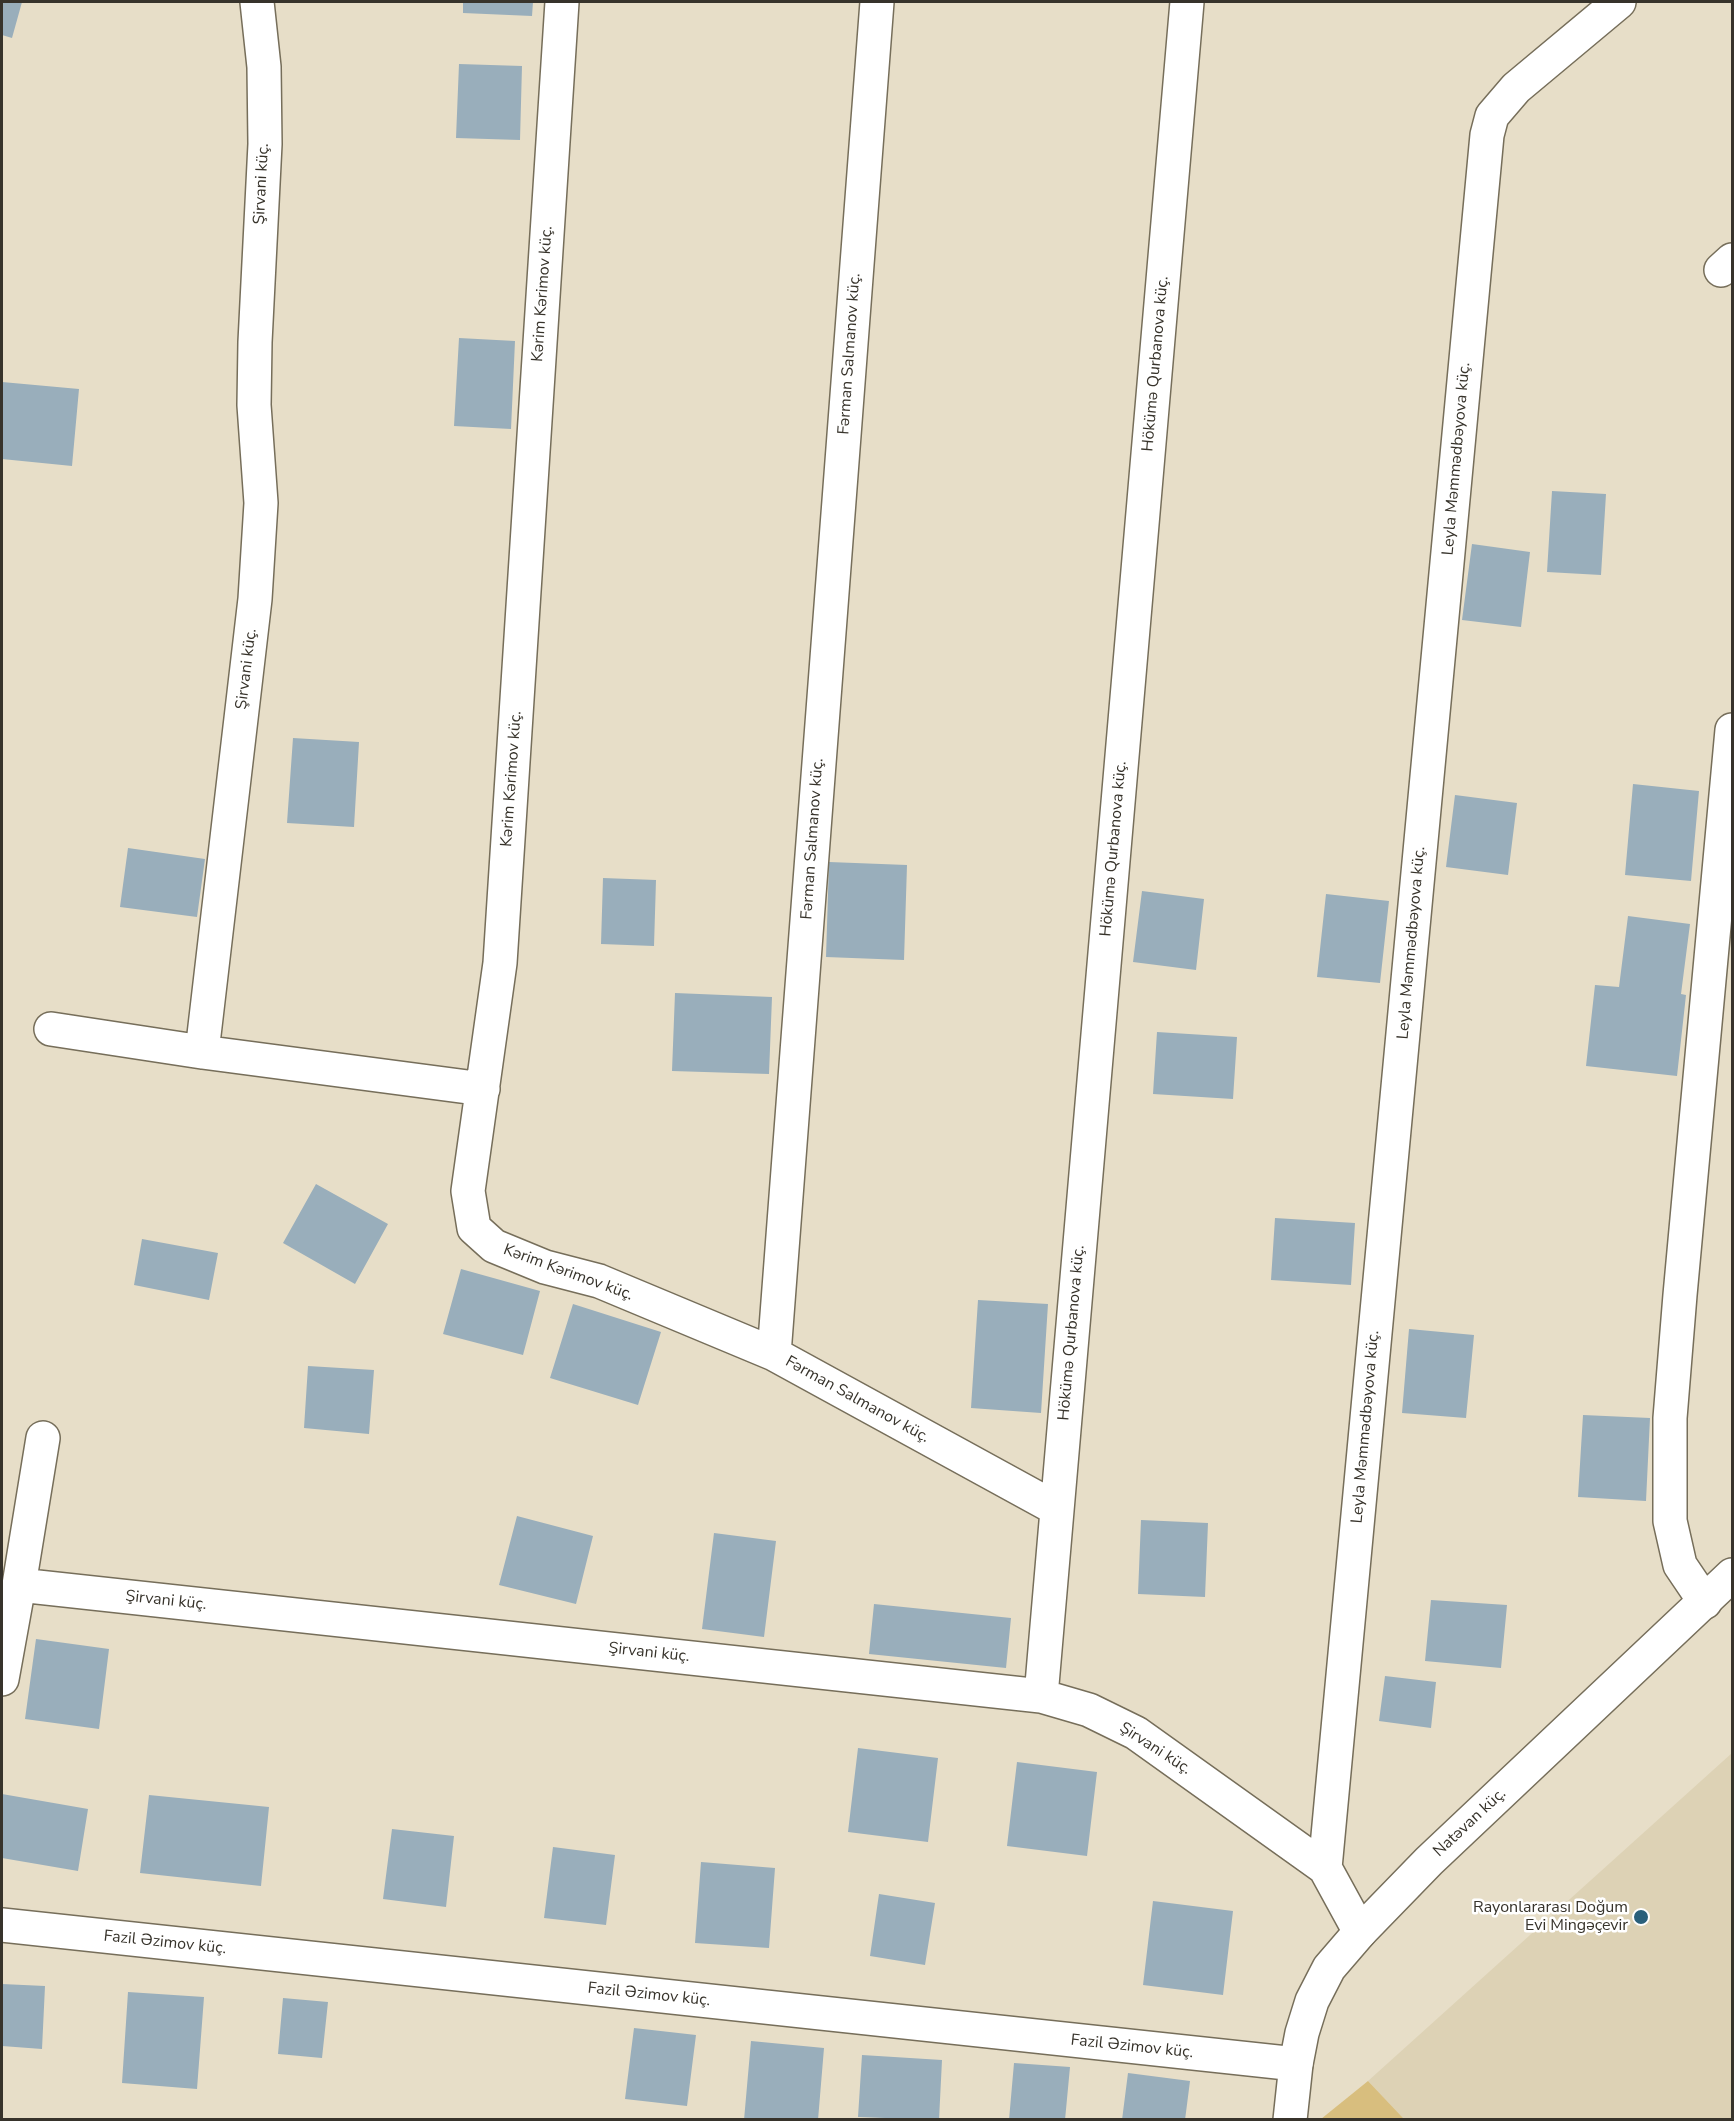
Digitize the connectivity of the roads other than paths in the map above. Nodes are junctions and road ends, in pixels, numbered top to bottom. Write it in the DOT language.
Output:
graph roads {
  1 [pos="257,2"];
  2 [pos="562,2"];
  3 [pos="877,2"];
  4 [pos="1187,2"];
  5 [pos="1619,2"];
  6 [pos="1732,730"];
  7 [pos="51,1029"];
  8 [pos="202,1052"];
  9 [pos="483,1089"];
  10 [pos="774,1354"];
  11 [pos="43,1438"];
  12 [pos="1057,1509"];
  13 [pos="1732,1575"];
  14 [pos="19,1585"];
  15 [pos="1705,1602"];
  16 [pos="2,1679"];
  17 [pos="1041,1696"];
  18 [pos="1325,1868"];
  19 [pos="2,1925"];
  20 [pos="1360,1932"];
  21 [pos="1296,2064"];
  22 [pos="1290,2120"];
  1 -- 8 [label="street, Şirvani küç."];
  2 -- 9 [label="street, Kərim Kərimov küç."];
  3 -- 10 [label="street, Fərman Salmanov küç."];
  4 -- 12 [label="street, Hökümə Qurbanova küç."];
  5 -- 18 [label="street, Leyla Məmmədbəyova küç."];
  6 -- 15 [label="street"];
  7 -- 8 [label="street"];
  8 -- 9 [label="street"];
  9 -- 10 [label="street, Kərim Kərimov küç."];
  10 -- 12 [label="street, Fərman Salmanov küç."];
  11 -- 14 [label="street"];
  12 -- 17 [label="street, Hökümə Qurbanova küç."];
  13 -- 15 [label="street, Natəvan küç."];
  14 -- 16 [label="street"];
  14 -- 17 [label="street, Şirvani küç."];
  15 -- 20 [label="street, Natəvan küç."];
  17 -- 18 [label="street, Şirvani küç."];
  18 -- 20 [label="street"];
  19 -- 21 [label="street, Fazil Əzimov küç."];
  20 -- 21 [label="street, Natəvan küç."];
  21 -- 22 [label="street, Natəvan küç."];
}
